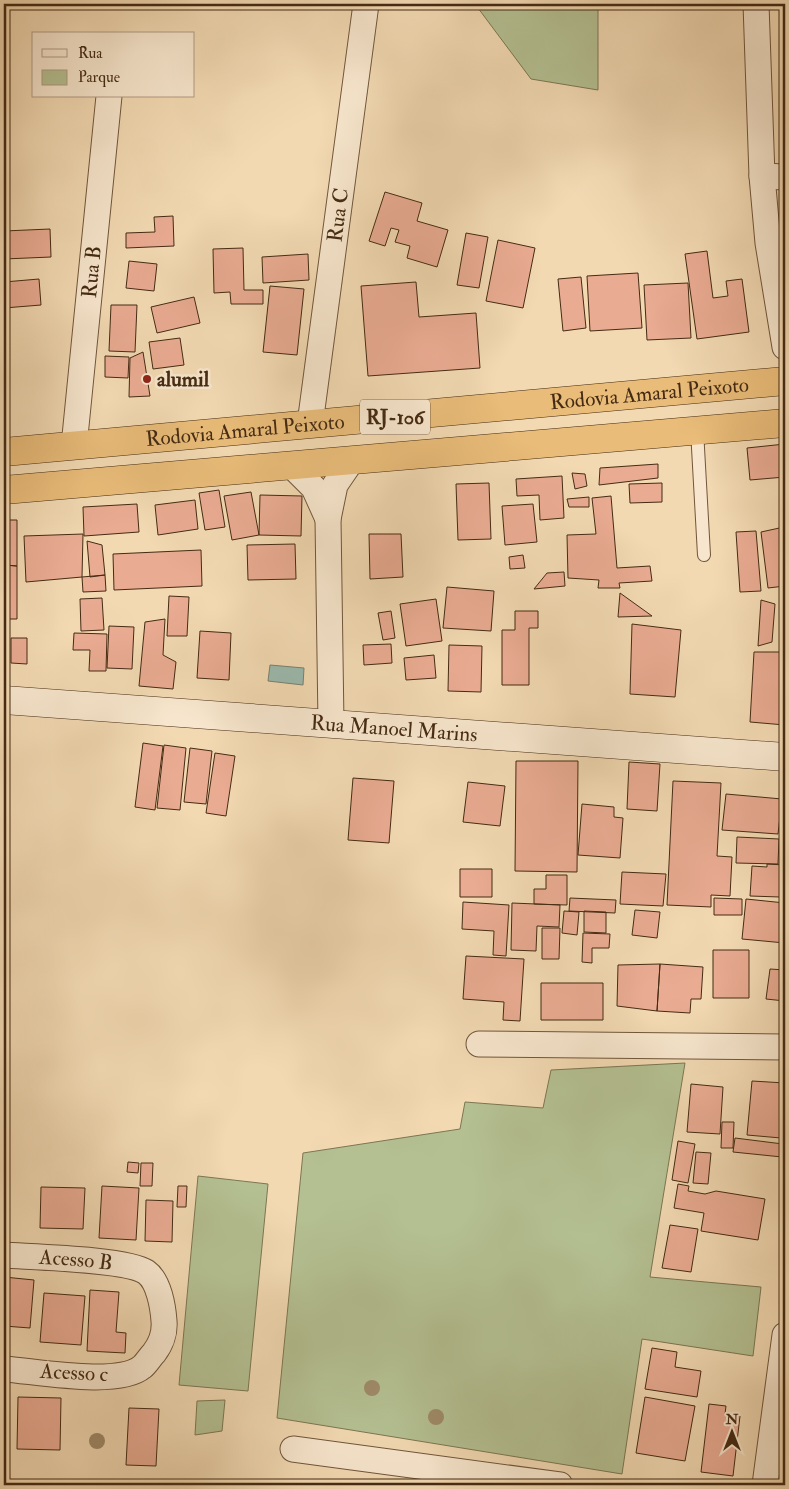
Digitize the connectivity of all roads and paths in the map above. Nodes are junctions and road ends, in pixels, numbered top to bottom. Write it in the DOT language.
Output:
graph roads {
  1 [pos="366,4"];
  2 [pos="756,4"];
  3 [pos="109,98"];
  4 [pos="773,176"];
  5 [pos="785,347"];
  6 [pos="785,381"];
  7 [pos="785,422"];
  8 [pos="310,424"];
  9 [pos="697,430"];
  10 [pos="74,446"];
  11 [pos="4,452"];
  12 [pos="352,460"];
  13 [pos="291,465"];
  14 [pos="4,490"];
  15 [pos="328,519"];
  16 [pos="704,555"];
  17 [pos="4,700"];
  18 [pos="332,724"];
  19 [pos="785,757"];
  20 [pos="479,1044"];
  21 [pos="785,1047"];
  22 [pos="4,1254"];
  23 [pos="785,1335"];
  24 [pos="142,1367"];
  25 [pos="4,1368"];
  26 [pos="293,1449"];
  27 [pos="560,1485"];
  28 [pos="764,1485"];
  1 -- 8 [label="street, Rua C"];
  2 -- 4 [label="street"];
  3 -- 10 [label="street, Rua B"];
  4 -- 5 [label="street"];
  6 -- 8 [label="highway, Rodovia Amaral Peixoto / RJ-106"];
  7 -- 9 [label="highway, Rodovia Amaral Peixoto / RJ-106"];
  8 -- 10 [label="highway, Rodovia Amaral Peixoto / RJ-106"];
  9 -- 12 [label="highway, Rodovia Amaral Peixoto / RJ-106"];
  9 -- 16 [label="lane"];
  10 -- 11 [label="highway, Rodovia Amaral Peixoto / RJ-106"];
  12 -- 13 [label="highway, Rodovia Amaral Peixoto / RJ-106"];
  12 -- 15 [label="street"];
  13 -- 14 [label="highway, Rodovia Amaral Peixoto / RJ-106"];
  13 -- 15 [label="street"];
  15 -- 18 [label="street"];
  17 -- 18 [label="main road, Rua Manoel Marins"];
  18 -- 19 [label="main road, Rua Manoel Marins"];
  20 -- 21 [label="street"];
  22 -- 24 [label="street, Acesso B"];
  23 -- 28 [label="street"];
  24 -- 25 [label="street, Acesso c"];
  26 -- 27 [label="street"];
}
